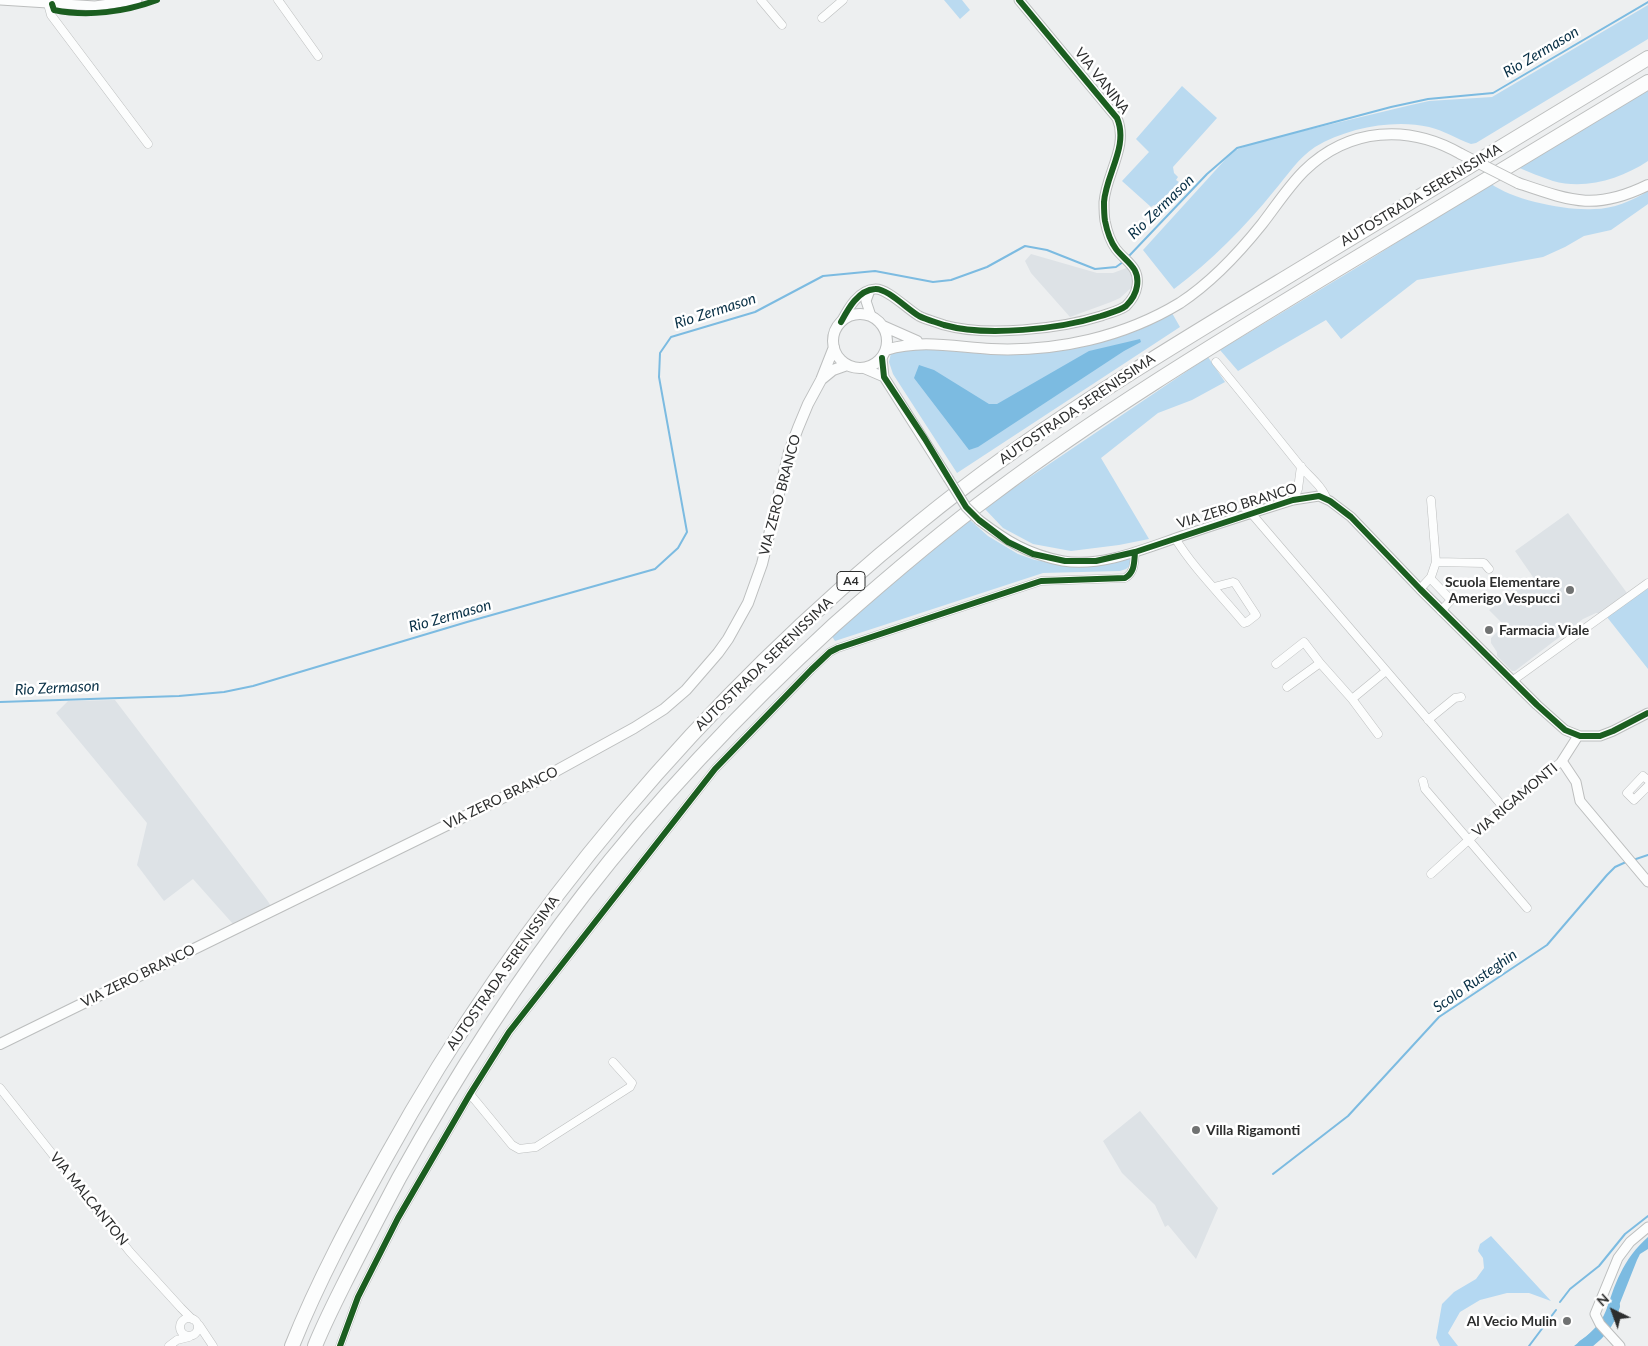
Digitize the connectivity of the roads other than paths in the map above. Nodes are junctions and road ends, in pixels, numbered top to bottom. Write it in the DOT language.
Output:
graph roads {
  1 [pos="0,0"];
  2 [pos="137,0"];
  3 [pos="278,0"];
  4 [pos="762,0"];
  5 [pos="843,0"];
  6 [pos="1019,0"];
  7 [pos="48,4"];
  8 [pos="822,18"];
  9 [pos="782,26"];
  10 [pos="318,56"];
  11 [pos="1648,58"];
  12 [pos="1648,82"];
  13 [pos="148,144"];
  14 [pos="1648,185"];
  15 [pos="870,290"];
  16 [pos="871,316"];
  17 [pos="841,322"];
  18 [pos="884,326"];
  19 [pos="923,343"];
  20 [pos="834,347"];
  21 [pos="884,354"];
  22 [pos="1216,362"];
  23 [pos="847,365"];
  24 [pos="863,368"];
  25 [pos="884,377"];
  26 [pos="822,380"];
  27 [pos="1301,466"];
  28 [pos="1293,500"];
  29 [pos="1327,500"];
  30 [pos="1431,500"];
  31 [pos="1251,513"];
  32 [pos="1176,538"];
  33 [pos="1135,552"];
  34 [pos="1436,562"];
  35 [pos="1489,569"];
  36 [pos="1430,578"];
  37 [pos="1646,584"];
  38 [pos="1214,587"];
  39 [pos="1420,589"];
  40 [pos="1441,611"];
  41 [pos="1320,663"];
  42 [pos="1276,664"];
  43 [pos="1386,671"];
  44 [pos="1512,680"];
  45 [pos="1287,687"];
  46 [pos="1461,697"];
  47 [pos="1352,699"];
  48 [pos="1648,713"];
  49 [pos="1428,720"];
  50 [pos="1378,734"];
  51 [pos="1578,736"];
  52 [pos="1562,761"];
  53 [pos="1648,780"];
  54 [pos="1423,781"];
  55 [pos="1648,786"];
  56 [pos="1504,808"];
  57 [pos="1468,840"];
  58 [pos="1431,874"];
  59 [pos="1648,882"];
  60 [pos="1527,908"];
  61 [pos="0,1044"];
  62 [pos="613,1062"];
  63 [pos="0,1088"];
  64 [pos="470,1094"];
  65 [pos="1648,1227"];
  66 [pos="181,1308"];
  67 [pos="195,1321"];
  68 [pos="181,1326"];
  69 [pos="191,1337"];
  70 [pos="206,1337"];
  71 [pos="177,1340"];
  72 [pos="169,1346"];
  73 [pos="213,1346"];
  74 [pos="292,1346"];
  75 [pos="315,1346"];
  76 [pos="340,1346"];
  77 [pos="1620,1346"];
  1 -- 7 [label="street"];
  2 -- 7 [label="street"];
  3 -- 10 [label="street"];
  4 -- 9 [label="street"];
  5 -- 8 [label="street"];
  6 -- 15 [label="street, VIA VANINA"];
  7 -- 13 [label="street"];
  11 -- 74 [label="highway, AUTOSTRADA SERENISSIMA / A4"];
  12 -- 75 [label="highway, AUTOSTRADA SERENISSIMA / A4"];
  14 -- 19 [label="main road, bridge"];
  15 -- 16 [label="street"];
  15 -- 17 [label="street"];
  16 -- 17 [label="main road"];
  16 -- 18 [label="main road"];
  17 -- 20 [label="main road"];
  18 -- 19 [label="main road"];
  18 -- 21 [label="main road"];
  19 -- 21 [label="main road"];
  20 -- 23 [label="main road"];
  20 -- 26 [label="main road, VIA ZERO BRANCO"];
  21 -- 24 [label="main road"];
  21 -- 25 [label="street"];
  22 -- 27 [label="street"];
  23 -- 24 [label="main road"];
  23 -- 26 [label="main road"];
  24 -- 25 [label="street"];
  25 -- 33 [label="street, VIA ZERO BRANCO, bridge"];
  26 -- 61 [label="main road, VIA ZERO BRANCO"];
  27 -- 28 [label="street"];
  27 -- 29 [label="street"];
  28 -- 29 [label="street, VIA ZERO BRANCO"];
  28 -- 31 [label="street, VIA ZERO BRANCO"];
  29 -- 39 [label="street"];
  30 -- 34 [label="street"];
  31 -- 32 [label="street, VIA ZERO BRANCO"];
  31 -- 43 [label="street"];
  32 -- 33 [label="street, VIA ZERO BRANCO"];
  32 -- 38 [label="street"];
  33 -- 64 [label="street"];
  34 -- 35 [label="street"];
  34 -- 36 [label="street"];
  36 -- 39 [label="street"];
  36 -- 40 [label="street"];
  37 -- 44 [label="street"];
  38 -- 38 [label="street"];
  39 -- 40 [label="street"];
  40 -- 44 [label="street"];
  41 -- 42 [label="street"];
  41 -- 45 [label="street"];
  41 -- 47 [label="street"];
  43 -- 47 [label="street"];
  43 -- 49 [label="street"];
  44 -- 51 [label="street"];
  46 -- 49 [label="street"];
  47 -- 50 [label="street"];
  48 -- 51 [label="street"];
  49 -- 56 [label="street"];
  51 -- 52 [label="street, VIA RIGAMONTI"];
  52 -- 56 [label="street, VIA RIGAMONTI"];
  52 -- 59 [label="street"];
  53 -- 55 [label="street"];
  54 -- 57 [label="street, VIA RIGAMONTI"];
  56 -- 57 [label="street, VIA RIGAMONTI"];
  57 -- 58 [label="street, VIA RIGAMONTI"];
  57 -- 60 [label="street, VIA RIGAMONTI"];
  62 -- 64 [label="street"];
  63 -- 66 [label="street, VIA MALCANTON"];
  64 -- 76 [label="street"];
  65 -- 77 [label="street"];
  66 -- 67 [label="street, VIA MALCANTON"];
  66 -- 68 [label="street"];
  67 -- 68 [label="street"];
  67 -- 69 [label="street"];
  67 -- 70 [label="street, VIA MALCANTON"];
  68 -- 69 [label="street"];
  68 -- 71 [label="street"];
  69 -- 70 [label="street"];
  69 -- 71 [label="street"];
  70 -- 73 [label="street, VIA MALCANTON"];
  71 -- 72 [label="street"];
}
